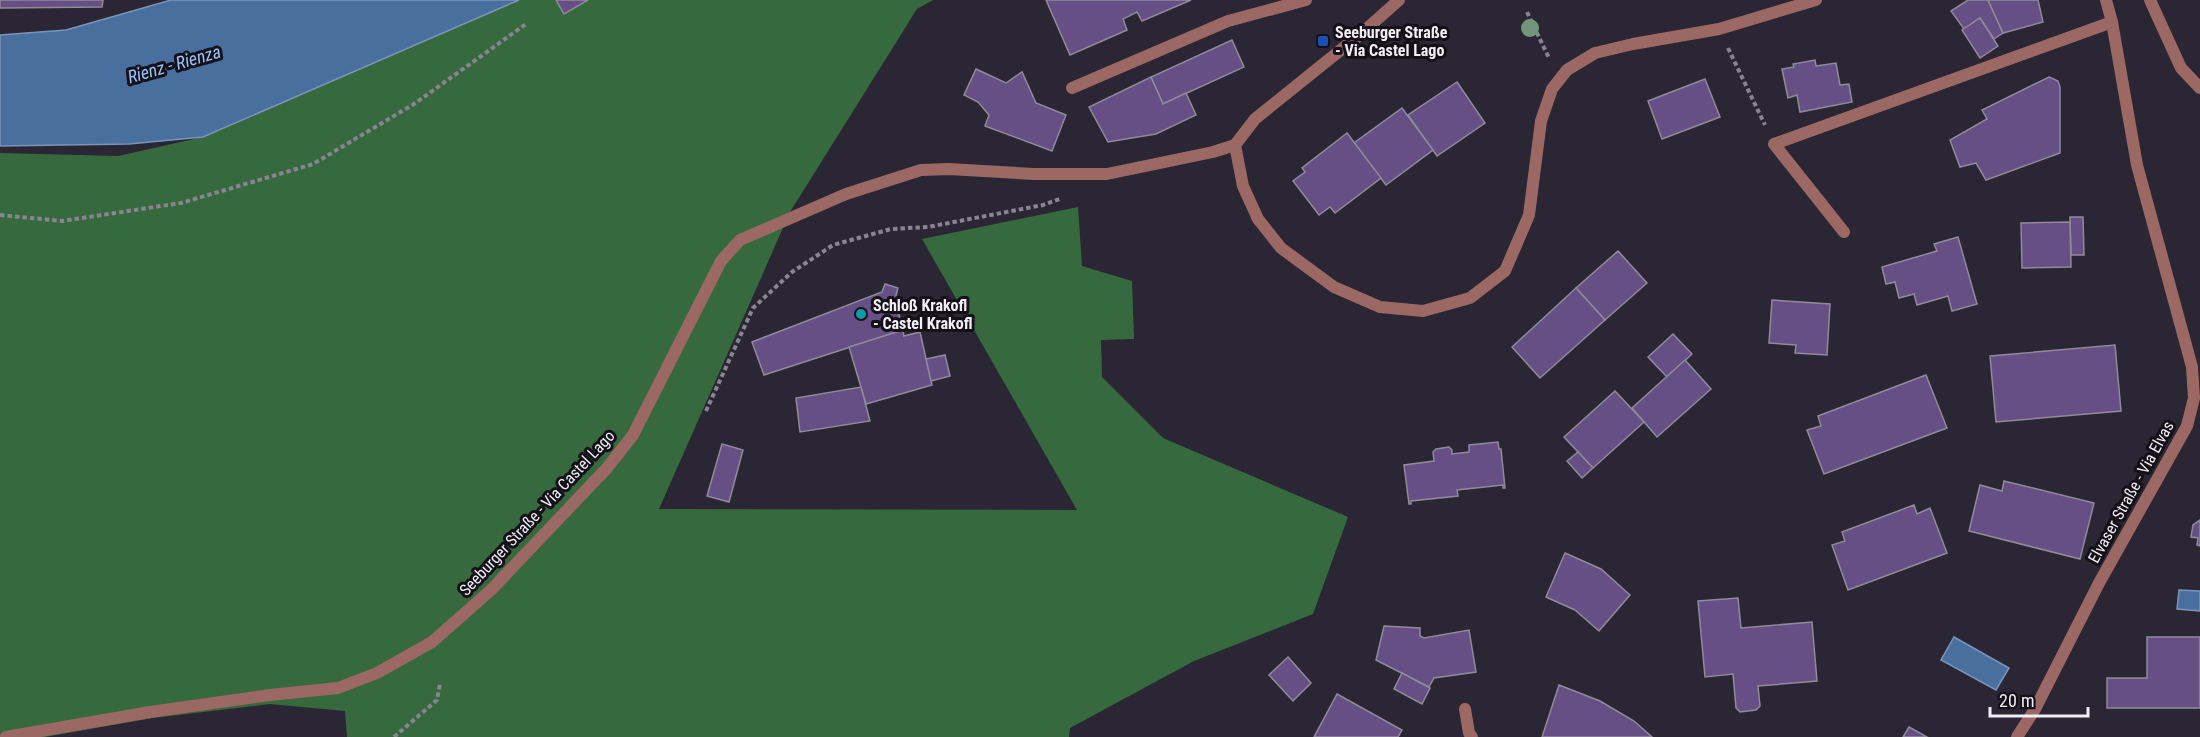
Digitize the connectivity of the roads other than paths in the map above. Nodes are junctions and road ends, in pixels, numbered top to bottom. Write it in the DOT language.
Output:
graph roads {
  1 [pos="1306,0"];
  2 [pos="1399,0"];
  3 [pos="1816,0"];
  4 [pos="2106,0"];
  5 [pos="2150,0"];
  6 [pos="2112,22"];
  7 [pos="1072,88"];
  8 [pos="2200,88"];
  9 [pos="1235,145"];
  10 [pos="1844,232"];
  11 [pos="1465,709"];
  12 [pos="6,737"];
  13 [pos="1472,737"];
  14 [pos="2017,737"];
  1 -- 7 [label="street"];
  2 -- 9 [label="street"];
  3 -- 9 [label="street"];
  4 -- 6 [label="street, Elvaser Straße - Via Elvas"];
  5 -- 8 [label="street"];
  6 -- 10 [label="street"];
  6 -- 14 [label="street, Elvaser Straße - Via Elvas"];
  9 -- 12 [label="street, Seeburger Straße - Via Castel Lago"];
  11 -- 13 [label="street"];
}
